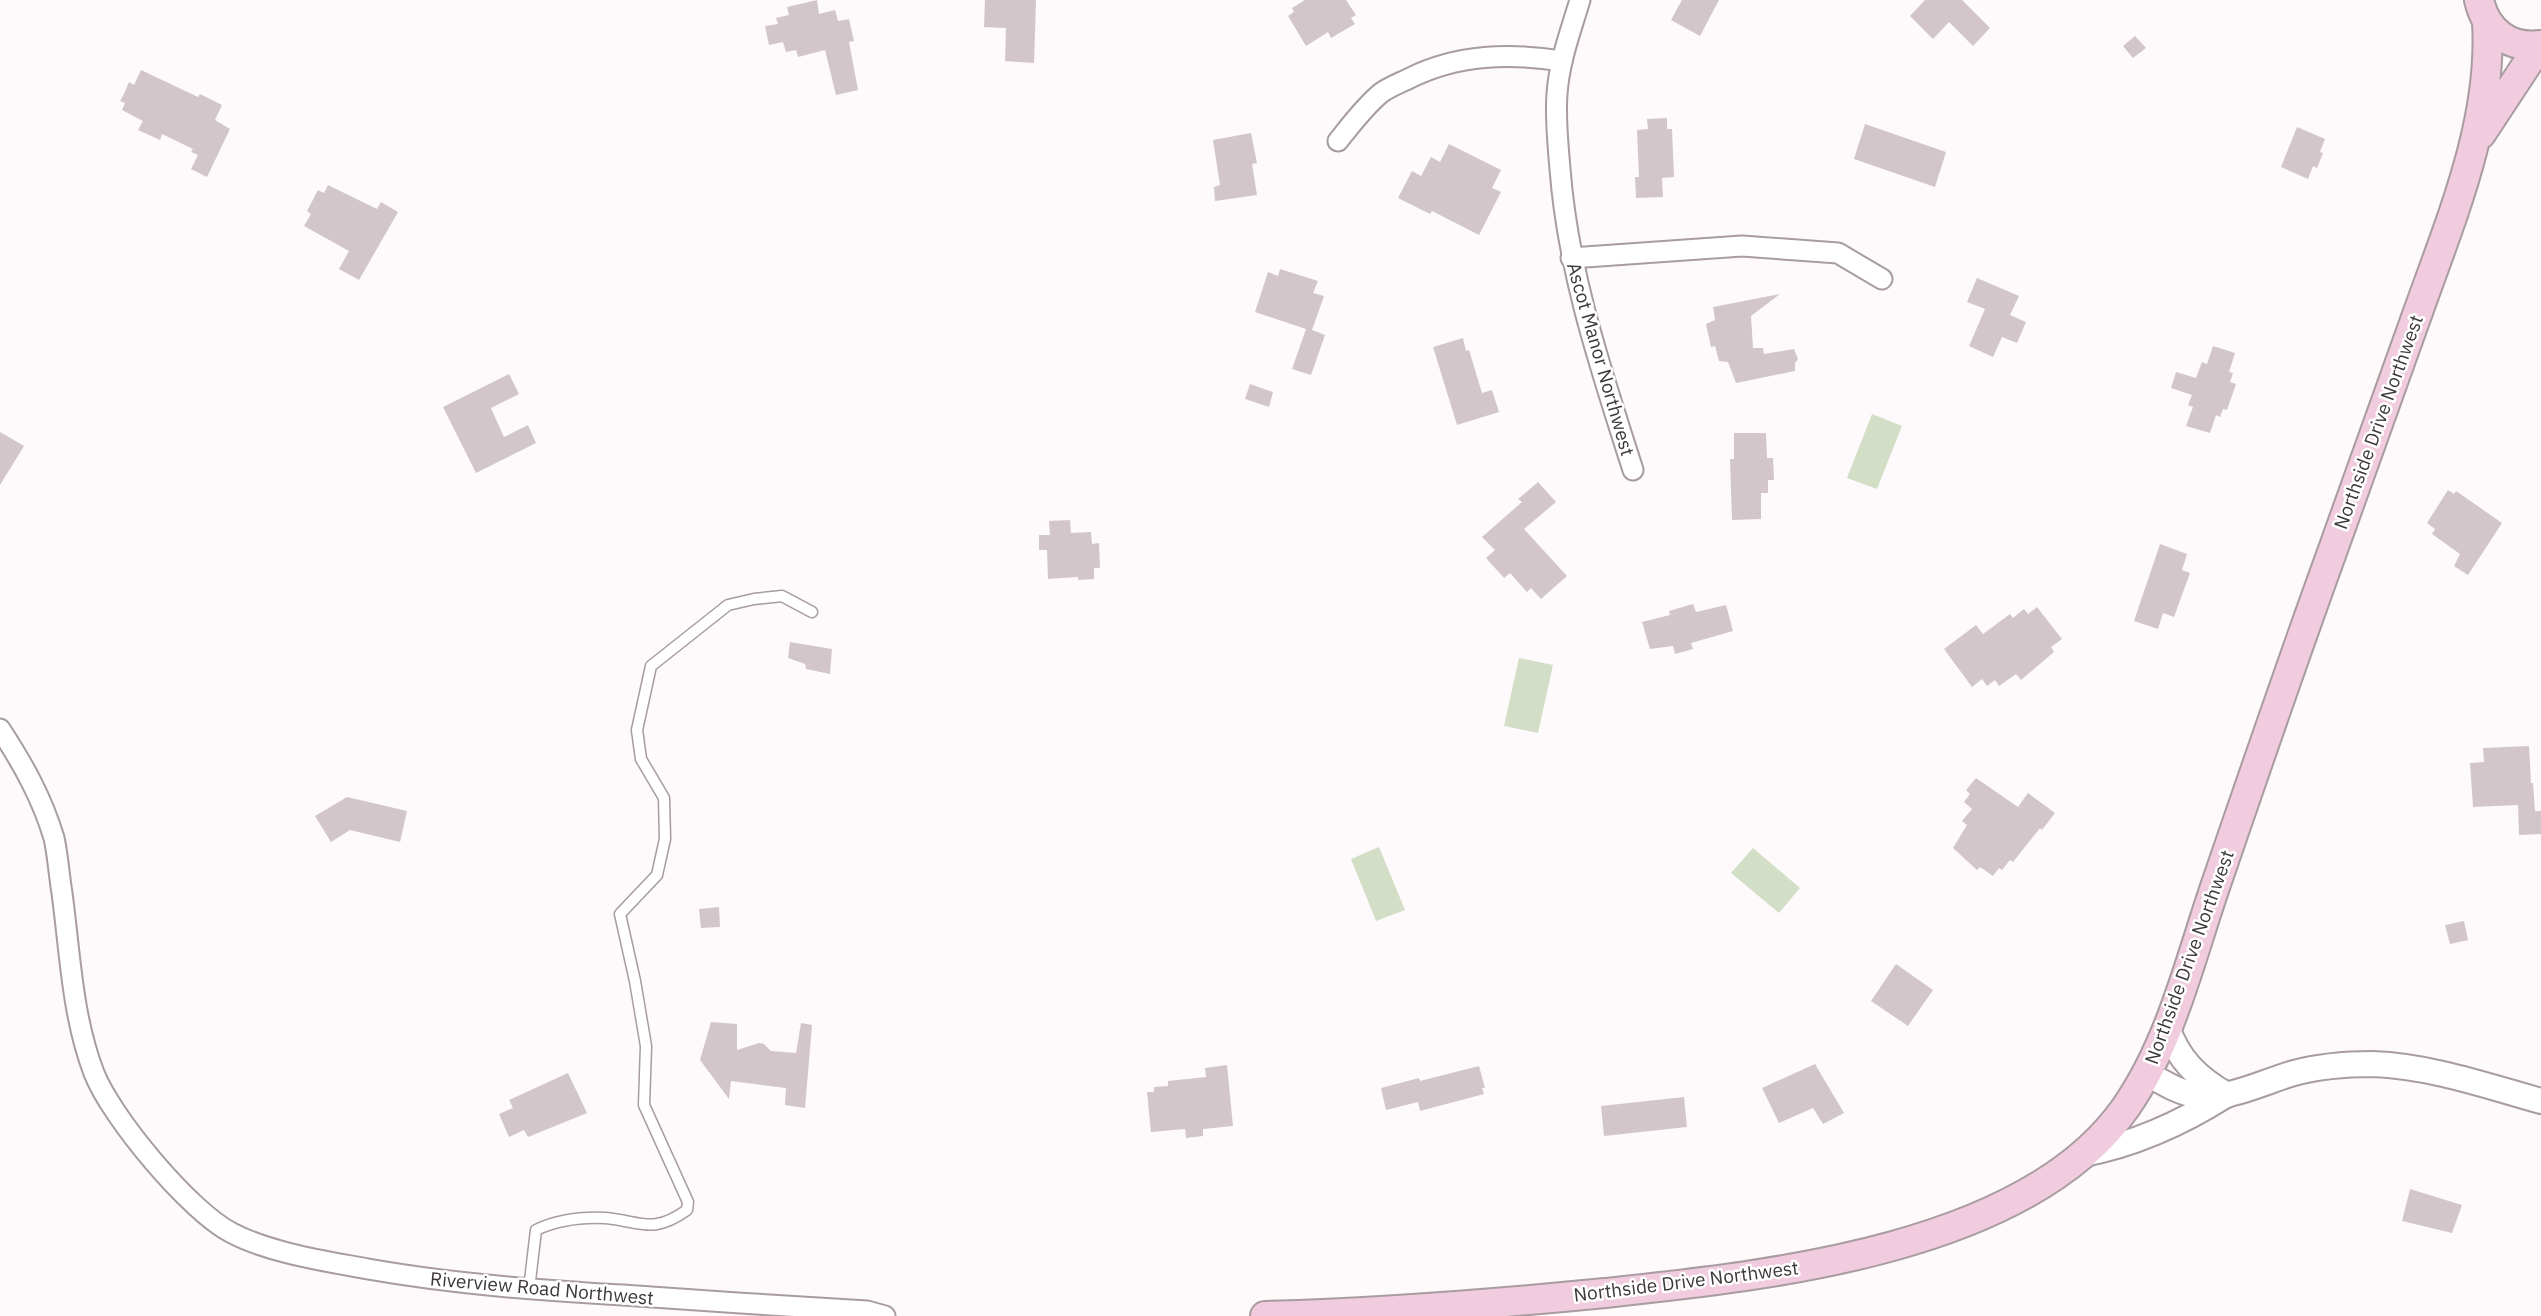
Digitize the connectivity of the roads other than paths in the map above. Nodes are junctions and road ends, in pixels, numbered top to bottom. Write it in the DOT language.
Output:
graph roads {
  1 [pos="1580,0"];
  2 [pos="2483,11"];
  3 [pos="2540,45"];
  4 [pos="1562,61"];
  5 [pos="1338,141"];
  6 [pos="2476,143"];
  7 [pos="1571,258"];
  8 [pos="1882,279"];
  9 [pos="1633,470"];
  10 [pos="812,612"];
  11 [pos="0,729"];
  12 [pos="2167,1027"];
  13 [pos="2146,1073"];
  14 [pos="2227,1095"];
  15 [pos="2541,1101"];
  16 [pos="2084,1154"];
  17 [pos="529,1289"];
  18 [pos="885,1316"];
  19 [pos="1265,1316"];
  1 -- 4 [label="street, Ascot Manor Northwest"];
  2 -- 3 [label="main road"];
  2 -- 6 [label="main road, Northside Drive Northwest"];
  3 -- 6 [label="main road, Northside Drive Northwest"];
  4 -- 5 [label="street"];
  4 -- 7 [label="street, Ascot Manor Northwest"];
  6 -- 12 [label="main road, Northside Drive Northwest"];
  7 -- 8 [label="street"];
  7 -- 9 [label="street, Ascot Manor Northwest"];
  10 -- 17 [label="lane"];
  11 -- 17 [label="street, Riverview Road Northwest"];
  12 -- 13 [label="main road, Northside Drive Northwest"];
  12 -- 14 [label="street"];
  13 -- 14 [label="street"];
  13 -- 16 [label="main road, Northside Drive Northwest"];
  14 -- 15 [label="street"];
  14 -- 16 [label="street"];
  16 -- 19 [label="main road, Northside Drive Northwest"];
  17 -- 18 [label="street, Riverview Road Northwest"];
}
